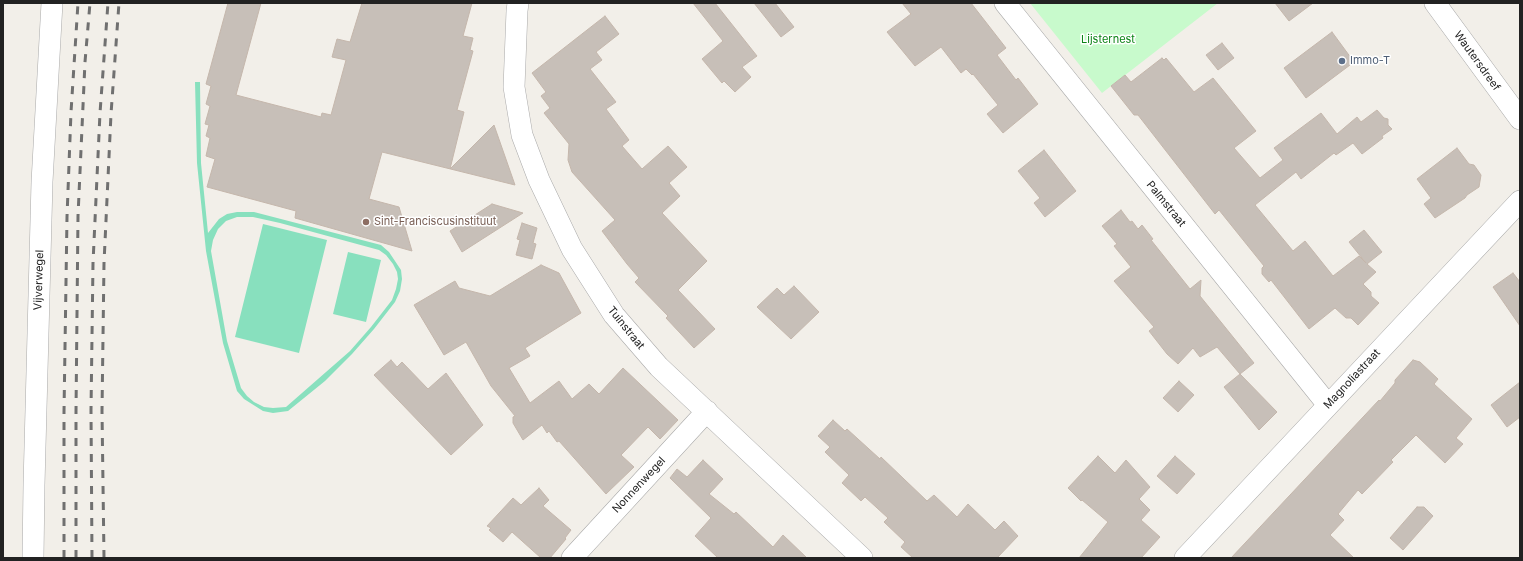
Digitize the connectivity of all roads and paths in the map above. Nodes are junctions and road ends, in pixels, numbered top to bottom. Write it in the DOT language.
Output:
graph roads {
  1 [pos="52,3"];
  2 [pos="518,3"];
  3 [pos="1005,3"];
  4 [pos="1434,3"];
  5 [pos="1520,119"];
  6 [pos="1520,201"];
  7 [pos="1328,405"];
  8 [pos="707,412"];
  9 [pos="34,558"];
  10 [pos="572,558"];
  11 [pos="862,558"];
  12 [pos="1185,558"];
  1 -- 9 [label="street, Vijverwegel"];
  2 -- 8 [label="street, Tuinstraat"];
  3 -- 7 [label="street, Palmstraat"];
  4 -- 5 [label="street, Wautersdreef"];
  6 -- 7 [label="street, Magnoliastraat"];
  7 -- 12 [label="street, Magnoliastraat"];
  8 -- 10 [label="street, Nonnenwegel"];
  8 -- 11 [label="street, Tuinstraat"];
}
